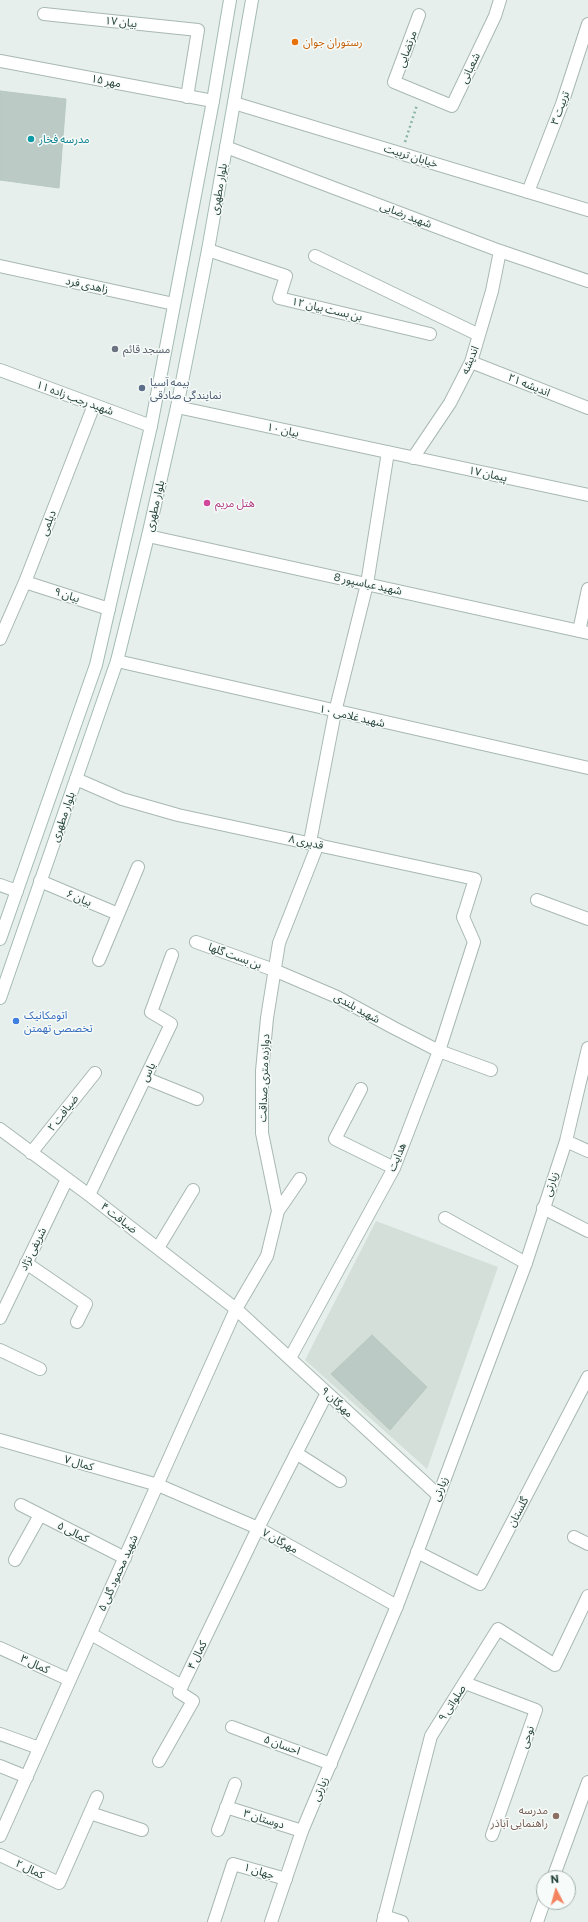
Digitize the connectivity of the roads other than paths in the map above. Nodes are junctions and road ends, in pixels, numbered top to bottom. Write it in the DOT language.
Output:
graph roads {
  1 [pos="230,0"];
  2 [pos="252,0"];
  3 [pos="500,0"];
  4 [pos="44,14"];
  5 [pos="419,15"];
  6 [pos="588,24"];
  7 [pos="0,61"];
  8 [pos="394,82"];
  9 [pos="187,97"];
  10 [pos="213,101"];
  11 [pos="234,102"];
  12 [pos="226,147"];
  13 [pos="528,192"];
  14 [pos="588,210"];
  15 [pos="208,250"];
  16 [pos="500,251"];
  17 [pos="315,256"];
  18 [pos="0,266"];
  19 [pos="588,280"];
  20 [pos="174,304"];
  21 [pos="430,334"];
  22 [pos="479,335"];
  23 [pos="471,362"];
  24 [pos="0,370"];
  25 [pos="94,405"];
  26 [pos="177,408"];
  27 [pos="588,408"];
  28 [pos="151,426"];
  29 [pos="388,452"];
  30 [pos="413,458"];
  31 [pos="588,495"];
  32 [pos="148,536"];
  33 [pos="25,582"];
  34 [pos="367,584"];
  35 [pos="588,589"];
  36 [pos="109,609"];
  37 [pos="583,632"];
  38 [pos="0,639"];
  39 [pos="117,661"];
  40 [pos="335,712"];
  41 [pos="588,768"];
  42 [pos="76,779"];
  43 [pos="314,843"];
  44 [pos="138,868"];
  45 [pos="40,881"];
  46 [pos="0,885"];
  47 [pos="17,892"];
  48 [pos="537,900"];
  49 [pos="118,914"];
  50 [pos="588,919"];
  51 [pos="0,939"];
  52 [pos="196,942"];
  53 [pos="474,942"];
  54 [pos="172,955"];
  55 [pos="99,960"];
  56 [pos="274,970"];
  57 [pos="0,998"];
  58 [pos="588,1048"];
  59 [pos="440,1051"];
  60 [pos="490,1070"];
  61 [pos="95,1073"];
  62 [pos="145,1078"];
  63 [pos="361,1089"];
  64 [pos="197,1098"];
  65 [pos="0,1129"];
  66 [pos="566,1141"];
  67 [pos="588,1151"];
  68 [pos="32,1153"];
  69 [pos="394,1168"];
  70 [pos="67,1179"];
  71 [pos="300,1179"];
  72 [pos="193,1190"];
  73 [pos="89,1195"];
  74 [pos="543,1208"];
  75 [pos="278,1211"];
  76 [pos="445,1218"];
  77 [pos="588,1230"];
  78 [pos="158,1248"];
  79 [pos="26,1263"];
  80 [pos="526,1263"];
  81 [pos="236,1309"];
  82 [pos="0,1318"];
  83 [pos="77,1322"];
  84 [pos="0,1350"];
  85 [pos="290,1358"];
  86 [pos="40,1369"];
  87 [pos="588,1378"];
  88 [pos="327,1393"];
  89 [pos="583,1401"];
  90 [pos="0,1440"];
  91 [pos="296,1453"];
  92 [pos="340,1481"];
  93 [pos="158,1485"];
  94 [pos="438,1495"];
  95 [pos="21,1505"];
  96 [pos="40,1515"];
  97 [pos="258,1528"];
  98 [pos="574,1537"];
  99 [pos="588,1544"];
  100 [pos="417,1552"];
  101 [pos="125,1558"];
  102 [pos="15,1560"];
  103 [pos="588,1596"];
  104 [pos="397,1606"];
  105 [pos="91,1634"];
  106 [pos="0,1648"];
  107 [pos="70,1680"];
  108 [pos="465,1683"];
  109 [pos="182,1686"];
  110 [pos="232,1727"];
  111 [pos="0,1734"];
  112 [pos="40,1748"];
  113 [pos="159,1761"];
  114 [pos="331,1764"];
  115 [pos="0,1766"];
  116 [pos="27,1777"];
  117 [pos="588,1782"];
  118 [pos="235,1784"];
  119 [pos="97,1797"];
  120 [pos="226,1807"];
  121 [pos="584,1807"];
  122 [pos="90,1813"];
  123 [pos="142,1830"];
  124 [pos="218,1830"];
  125 [pos="302,1831"];
  126 [pos="492,1835"];
  127 [pos="0,1836"];
  128 [pos="0,1854"];
  129 [pos="556,1870"];
  130 [pos="286,1879"];
  131 [pos="541,1910"];
  132 [pos="383,1919"];
  133 [pos="214,1922"];
  134 [pos="271,1922"];
  135 [pos="402,1922"];
  136 [pos="537,1922"];
  1 -- 10 [label="street, بلوار مطهری"];
  2 -- 11 [label="street, بلوار مطهری"];
  3 -- 8 [label="street, شعبانی"];
  4 -- 9 [label="street, بیان ۱۷"];
  5 -- 8 [label="street, مرتضایی"];
  6 -- 13 [label="street, تربیت ۳"];
  7 -- 9 [label="street, مهر ۱۵"];
  9 -- 10 [label="street, مهر ۱۵"];
  10 -- 20 [label="street, بلوار مطهری"];
  11 -- 12 [label="street, بلوار مطهری"];
  11 -- 13 [label="street, خیابان تربیت"];
  12 -- 15 [label="street, بلوار مطهری"];
  12 -- 16 [label="street, شهید رضایی"];
  13 -- 14 [label="street, خیابان تربیت"];
  15 -- 21 [label="street, بن بست بیان ۱۲"];
  15 -- 26 [label="street, بلوار مطهری"];
  16 -- 19 [label="street, شهید رضایی"];
  16 -- 22 [label="street, اندیشه"];
  17 -- 22 [label="street"];
  18 -- 20 [label="street, زاهدی فرد"];
  20 -- 28 [label="street, بلوار مطهری"];
  22 -- 23 [label="street, اندیشه"];
  23 -- 27 [label="street, اندیشه ۲۱"];
  23 -- 30 [label="street, اندیشه"];
  24 -- 25 [label="street, شهید رجب زاده ۱۱"];
  25 -- 28 [label="street, شهید رجب زاده ۱۱"];
  25 -- 33 [label="street, دیلمی"];
  26 -- 29 [label="street, بیان ۱۰"];
  26 -- 32 [label="street, بلوار مطهری"];
  28 -- 36 [label="street, بلوار مطهری"];
  29 -- 30 [label="street, پیمان ۱۷"];
  29 -- 34 [label="street, دوازده متری صداقت"];
  30 -- 31 [label="street, پیمان ۱۷"];
  32 -- 34 [label="street, شهید عباسپور 8"];
  32 -- 39 [label="street, بلوار مطهری"];
  33 -- 36 [label="street, بیان ۹"];
  33 -- 38 [label="street, دیلمی"];
  34 -- 37 [label="street, شهید عباسپور 8"];
  34 -- 40 [label="street, دوازده متری صداقت"];
  35 -- 37 [label="street"];
  36 -- 47 [label="street, بلوار مطهری"];
  39 -- 40 [label="street, شهید غلامی ۱۰"];
  39 -- 42 [label="street, بلوار مطهری"];
  40 -- 41 [label="street, شهید غلامی ۱۰"];
  40 -- 43 [label="street, دوازده متری صداقت"];
  42 -- 43 [label="street, قدیری ۸"];
  42 -- 45 [label="street, بلوار مطهری"];
  43 -- 53 [label="street, قدیری ۸"];
  43 -- 56 [label="street, دوازده متری صداقت"];
  44 -- 49 [label="street"];
  45 -- 49 [label="street, بیان ۶"];
  45 -- 57 [label="street, بلوار مطهری"];
  46 -- 47 [label="street"];
  47 -- 51 [label="street, بلوار مطهری"];
  48 -- 50 [label="street"];
  49 -- 55 [label="street"];
  52 -- 56 [label="street, بن بست گلها"];
  53 -- 59 [label="street, هدایت"];
  54 -- 62 [label="street, یاس"];
  56 -- 59 [label="street, شهید بلندی"];
  56 -- 75 [label="street, دوازده متری صداقت"];
  58 -- 66 [label="street, زیارتی"];
  59 -- 60 [label="street, شهید بلندی"];
  59 -- 69 [label="street, هدایت"];
  61 -- 68 [label="street, ضیافت ۲"];
  62 -- 64 [label="street"];
  62 -- 73 [label="street, یاس"];
  63 -- 69 [label="street"];
  65 -- 68 [label="street, ضیافت ۴"];
  66 -- 67 [label="street"];
  66 -- 74 [label="street, زیارتی"];
  68 -- 70 [label="street, ضیافت ۴"];
  69 -- 85 [label="street, هدایت"];
  70 -- 73 [label="street, ضیافت ۴"];
  70 -- 79 [label="street, شریفی نژاد"];
  71 -- 75 [label="street"];
  72 -- 78 [label="street"];
  73 -- 78 [label="street, ضیافت ۴"];
  74 -- 77 [label="street"];
  74 -- 80 [label="street, زیارتی"];
  75 -- 81 [label="street, دوازده متری صداقت"];
  76 -- 80 [label="street"];
  78 -- 81 [label="street, ضیافت ۴"];
  79 -- 82 [label="street, شریفی نژاد"];
  79 -- 83 [label="street"];
  80 -- 94 [label="street, زیارتی"];
  81 -- 85 [label="street, مهرگان ۹"];
  81 -- 93 [label="street, شهید محمود گلی ۵"];
  84 -- 86 [label="street"];
  85 -- 88 [label="street, مهرگان ۹"];
  87 -- 89 [label="street, گلستان"];
  88 -- 91 [label="street, کمال ۴"];
  88 -- 94 [label="street, مهرگان ۹"];
  89 -- 100 [label="street, گلستان"];
  90 -- 93 [label="street, کمال ۷"];
  91 -- 92 [label="street"];
  91 -- 97 [label="street, کمال ۴"];
  93 -- 97 [label="street, مهرگان ۷"];
  93 -- 101 [label="street, شهید محمود گلی ۵"];
  94 -- 100 [label="street, زیارتی"];
  95 -- 96 [label="street, کمالی ۵"];
  96 -- 101 [label="street, کمالی ۵"];
  96 -- 102 [label="street"];
  97 -- 104 [label="street, مهرگان ۷"];
  97 -- 109 [label="street, کمال ۴"];
  98 -- 99 [label="street"];
  100 -- 104 [label="street, زیارتی"];
  101 -- 105 [label="street, شهید محمود گلی ۵"];
  103 -- 108 [label="street, صلواتی ۹"];
  104 -- 114 [label="street, زیارتی"];
  105 -- 107 [label="street, شهید محمود گلی ۵"];
  105 -- 109 [label="street"];
  106 -- 107 [label="street, کمال ۳"];
  107 -- 112 [label="street, شهید محمود گلی ۵"];
  108 -- 126 [label="street, نوحی"];
  108 -- 132 [label="street, صلواتی ۹"];
  109 -- 113 [label="street"];
  110 -- 114 [label="street, احسان ۵"];
  111 -- 112 [label="street"];
  112 -- 116 [label="street, شهید محمود گلی ۵"];
  114 -- 125 [label="street, زیارتی"];
  115 -- 116 [label="street"];
  116 -- 127 [label="street, شهید محمود گلی ۵"];
  117 -- 121 [label="street"];
  118 -- 120 [label="street"];
  119 -- 122 [label="street"];
  120 -- 124 [label="street"];
  120 -- 125 [label="street, دوستان ۳"];
  121 -- 129 [label="street"];
  122 -- 123 [label="street"];
  122 -- 128 [label="street, کمال ۲"];
  125 -- 130 [label="street, زیارتی"];
  130 -- 133 [label="street, جهان ۱"];
  130 -- 134 [label="street, زیارتی"];
  131 -- 136 [label="street"];
  132 -- 135 [label="street"];
}
